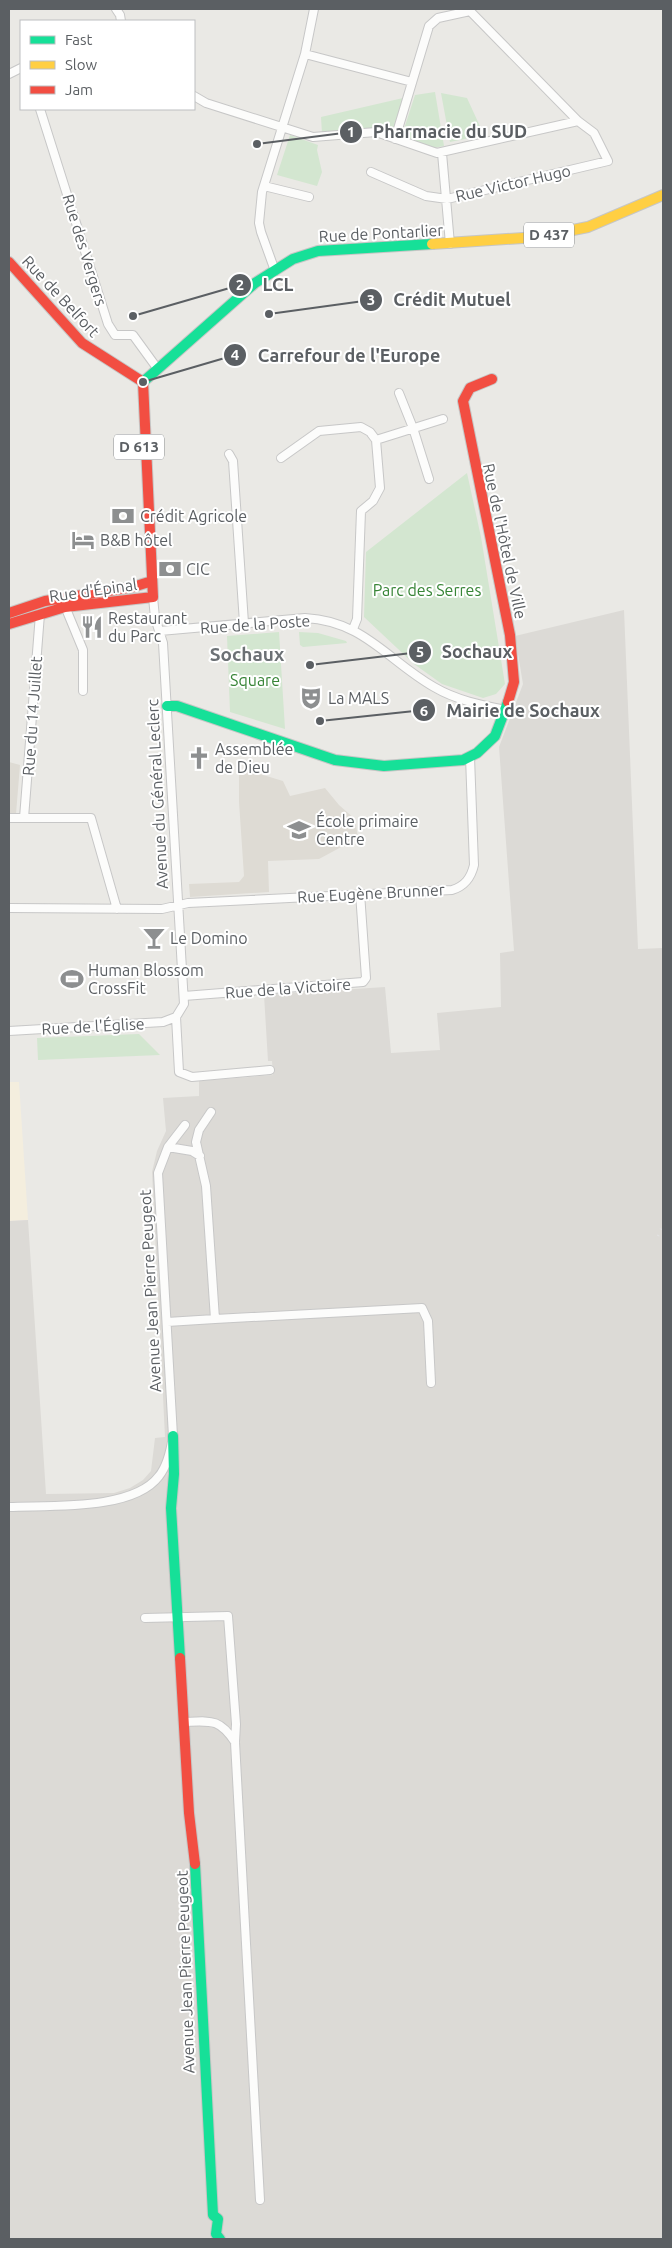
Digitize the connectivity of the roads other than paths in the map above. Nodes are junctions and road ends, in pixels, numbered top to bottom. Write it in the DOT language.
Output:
graph roads {
  1 [pos="314,9"];
  2 [pos="305,54"];
  3 [pos="412,82"];
  4 [pos="195,97"];
  5 [pos="40,110"];
  6 [pos="578,121"];
  7 [pos="282,126"];
  8 [pos="395,139"];
  9 [pos="442,153"];
  10 [pos="371,172"];
  11 [pos="264,186"];
  12 [pos="662,195"];
  13 [pos="309,197"];
  14 [pos="447,198"];
  15 [pos="450,244"];
  16 [pos="9,262"];
  17 [pos="274,268"];
  18 [pos="157,368"];
  19 [pos="492,379"];
  20 [pos="143,382"];
  21 [pos="399,393"];
  22 [pos="443,419"];
  23 [pos="413,428"];
  24 [pos="376,440"];
  25 [pos="229,454"];
  26 [pos="281,458"];
  27 [pos="429,479"];
  28 [pos="152,581"];
  29 [pos="153,597"];
  30 [pos="64,603"];
  31 [pos="9,613"];
  32 [pos="40,614"];
  33 [pos="244,623"];
  34 [pos="9,624"];
  35 [pos="353,629"];
  36 [pos="160,631"];
  37 [pos="83,691"];
  38 [pos="167,706"];
  39 [pos="506,710"];
  40 [pos="470,757"];
  41 [pos="9,818"];
  42 [pos="24,818"];
  43 [pos="360,893"];
  44 [pos="178,906"];
  45 [pos="9,908"];
  46 [pos="117,909"];
  47 [pos="184,996"];
  48 [pos="176,1017"];
  49 [pos="9,1031"];
  50 [pos="270,1070"];
  51 [pos="211,1112"];
  52 [pos="185,1125"];
  53 [pos="168,1147"];
  54 [pos="200,1156"];
  55 [pos="216,1319"];
  56 [pos="166,1322"];
  57 [pos="430,1383"];
  58 [pos="173,1436"];
  59 [pos="9,1507"];
  60 [pos="145,1618"];
  61 [pos="177,1619"];
  62 [pos="184,1722"];
  63 [pos="235,1742"];
  64 [pos="260,2200"];
  65 [pos="220,2239"];
  1 -- 2 [label="street"];
  2 -- 3 [label="street"];
  2 -- 7 [label="street"];
  3 -- 6 [label="street"];
  3 -- 8 [label="street"];
  4 -- 7 [label="street"];
  5 -- 18 [label="street, Rue des Vergers"];
  6 -- 9 [label="street"];
  6 -- 14 [label="street, Rue Victor Hugo"];
  7 -- 8 [label="street"];
  7 -- 11 [label="street"];
  8 -- 9 [label="street"];
  9 -- 14 [label="street"];
  10 -- 14 [label="street, Rue Victor Hugo"];
  11 -- 13 [label="street"];
  11 -- 17 [label="street"];
  12 -- 15 [label="street, Rue de Pontarlier / D 437"];
  14 -- 15 [label="street"];
  15 -- 17 [label="street, Rue de Pontarlier / D 437"];
  16 -- 20 [label="street, Rue de Belfort"];
  17 -- 18 [label="street, Rue de Pontarlier / D 437"];
  18 -- 20 [label="street, Rue de Pontarlier / D 437"];
  19 -- 39 [label="street, Rue de l'Hôtel de Ville"];
  20 -- 28 [label="street, Avenue du Général Leclerc / D 613"];
  21 -- 23 [label="street"];
  22 -- 23 [label="street"];
  23 -- 24 [label="street"];
  23 -- 27 [label="street"];
  24 -- 26 [label="street"];
  24 -- 35 [label="street"];
  25 -- 33 [label="street"];
  28 -- 29 [label="street, Avenue du Général Leclerc"];
  28 -- 30 [label="street, Rue d'Épinal"];
  29 -- 30 [label="street, Rue d'Épinal"];
  29 -- 36 [label="street, Avenue du Général Leclerc"];
  30 -- 31 [label="street, Rue d'Épinal"];
  30 -- 32 [label="street, Rue d'Épinal"];
  30 -- 37 [label="street"];
  32 -- 34 [label="street, Rue d'Épinal"];
  32 -- 42 [label="street, Rue du 14 Juillet"];
  33 -- 35 [label="street, Rue de la Poste"];
  33 -- 36 [label="street, Rue de la Poste"];
  35 -- 39 [label="street, Rue de la Poste"];
  36 -- 38 [label="street, Avenue du Général Leclerc"];
  38 -- 40 [label="street, Rue de l'Hôtel de Ville"];
  38 -- 44 [label="street, Avenue du Général Leclerc"];
  39 -- 40 [label="street, Rue de l'Hôtel de Ville"];
  40 -- 43 [label="street, Rue Eugène Brunner"];
  41 -- 42 [label="street"];
  42 -- 46 [label="street"];
  43 -- 44 [label="street, Rue Eugène Brunner"];
  43 -- 47 [label="street, Rue de la Victoire"];
  44 -- 46 [label="street, Rue Eugène Brunner"];
  44 -- 47 [label="street, Avenue du Général Leclerc"];
  45 -- 46 [label="street, Rue Eugène Brunner"];
  47 -- 48 [label="street, Avenue du Général Leclerc"];
  48 -- 49 [label="street, Rue de l'Église"];
  48 -- 50 [label="street, Avenue du Général Leclerc"];
  51 -- 54 [label="street"];
  52 -- 53 [label="street, Avenue Jean Pierre Peugeot"];
  53 -- 54 [label="street"];
  53 -- 56 [label="street, Avenue Jean Pierre Peugeot"];
  54 -- 55 [label="street"];
  55 -- 56 [label="street"];
  55 -- 57 [label="street"];
  56 -- 58 [label="street, Avenue Jean Pierre Peugeot"];
  58 -- 59 [label="street, Avenue Jean Pierre Peugeot"];
  58 -- 61 [label="street, Avenue Jean Pierre Peugeot"];
  60 -- 61 [label="street"];
  61 -- 62 [label="street, Avenue Jean Pierre Peugeot"];
  61 -- 63 [label="street"];
  62 -- 63 [label="street"];
  62 -- 65 [label="street, Avenue Jean Pierre Peugeot"];
  63 -- 64 [label="street"];
}
